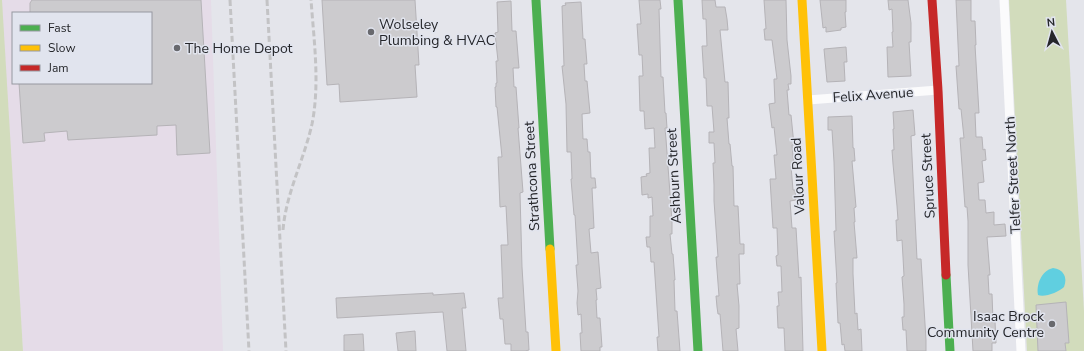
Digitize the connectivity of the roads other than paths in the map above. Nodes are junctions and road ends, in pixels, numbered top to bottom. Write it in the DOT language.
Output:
graph roads {
  1 [pos="536,0"];
  2 [pos="678,0"];
  3 [pos="802,0"];
  4 [pos="932,0"];
  5 [pos="1004,0"];
  6 [pos="938,90"];
  7 [pos="808,100"];
  8 [pos="556,351"];
  9 [pos="698,351"];
  10 [pos="822,351"];
  11 [pos="950,351"];
  12 [pos="1022,351"];
  1 -- 8 [label="street, Strathcona Street"];
  2 -- 9 [label="street, Ashburn Street"];
  3 -- 7 [label="street, Valour Road"];
  4 -- 6 [label="street, Spruce Street"];
  5 -- 12 [label="street, Telfer Street North"];
  6 -- 7 [label="street, Felix Avenue"];
  6 -- 11 [label="street, Spruce Street"];
  7 -- 10 [label="street, Valour Road"];
}
